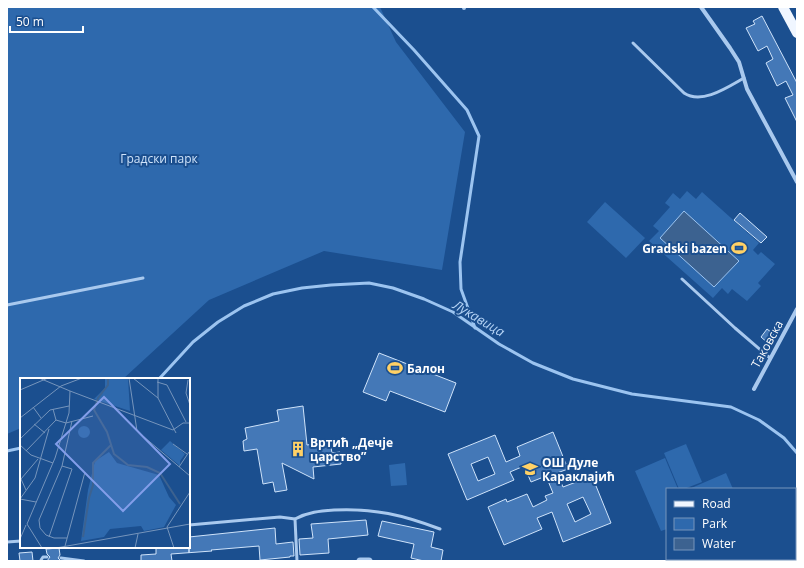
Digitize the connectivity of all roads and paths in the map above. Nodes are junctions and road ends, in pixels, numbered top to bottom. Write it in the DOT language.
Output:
graph roads {
  1 [pos="701,7"];
  2 [pos="783,7"];
  3 [pos="797,33"];
  4 [pos="633,43"];
  5 [pos="744,78"];
  6 [pos="797,182"];
  7 [pos="144,278"];
  8 [pos="682,279"];
  9 [pos="7,305"];
  10 [pos="797,310"];
  11 [pos="770,358"];
  12 [pos="754,389"];
  13 [pos="295,519"];
  14 [pos="190,525"];
  15 [pos="440,529"];
  16 [pos="20,541"];
  17 [pos="7,542"];
  18 [pos="47,557"];
  19 [pos="61,558"];
  20 [pos="41,560"];
  21 [pos="84,561"];
  22 [pos="297,561"];
  23 [pos="360,561"];
  24 [pos="369,561"];
  1 -- 5 [label="street"];
  2 -- 3 [label="main road"];
  4 -- 5 [label="lane"];
  5 -- 6 [label="street"];
  7 -- 9 [label="lane"];
  8 -- 11 [label="lane"];
  10 -- 11 [label="street, Таковска"];
  11 -- 12 [label="street, Таковска"];
  13 -- 14 [label="lane"];
  13 -- 15 [label="lane"];
  13 -- 22 [label="lane"];
  16 -- 17 [label="lane"];
  18 -- 20 [label="lane"];
  19 -- 21 [label="lane"];
  23 -- 24 [label="street"];
}
